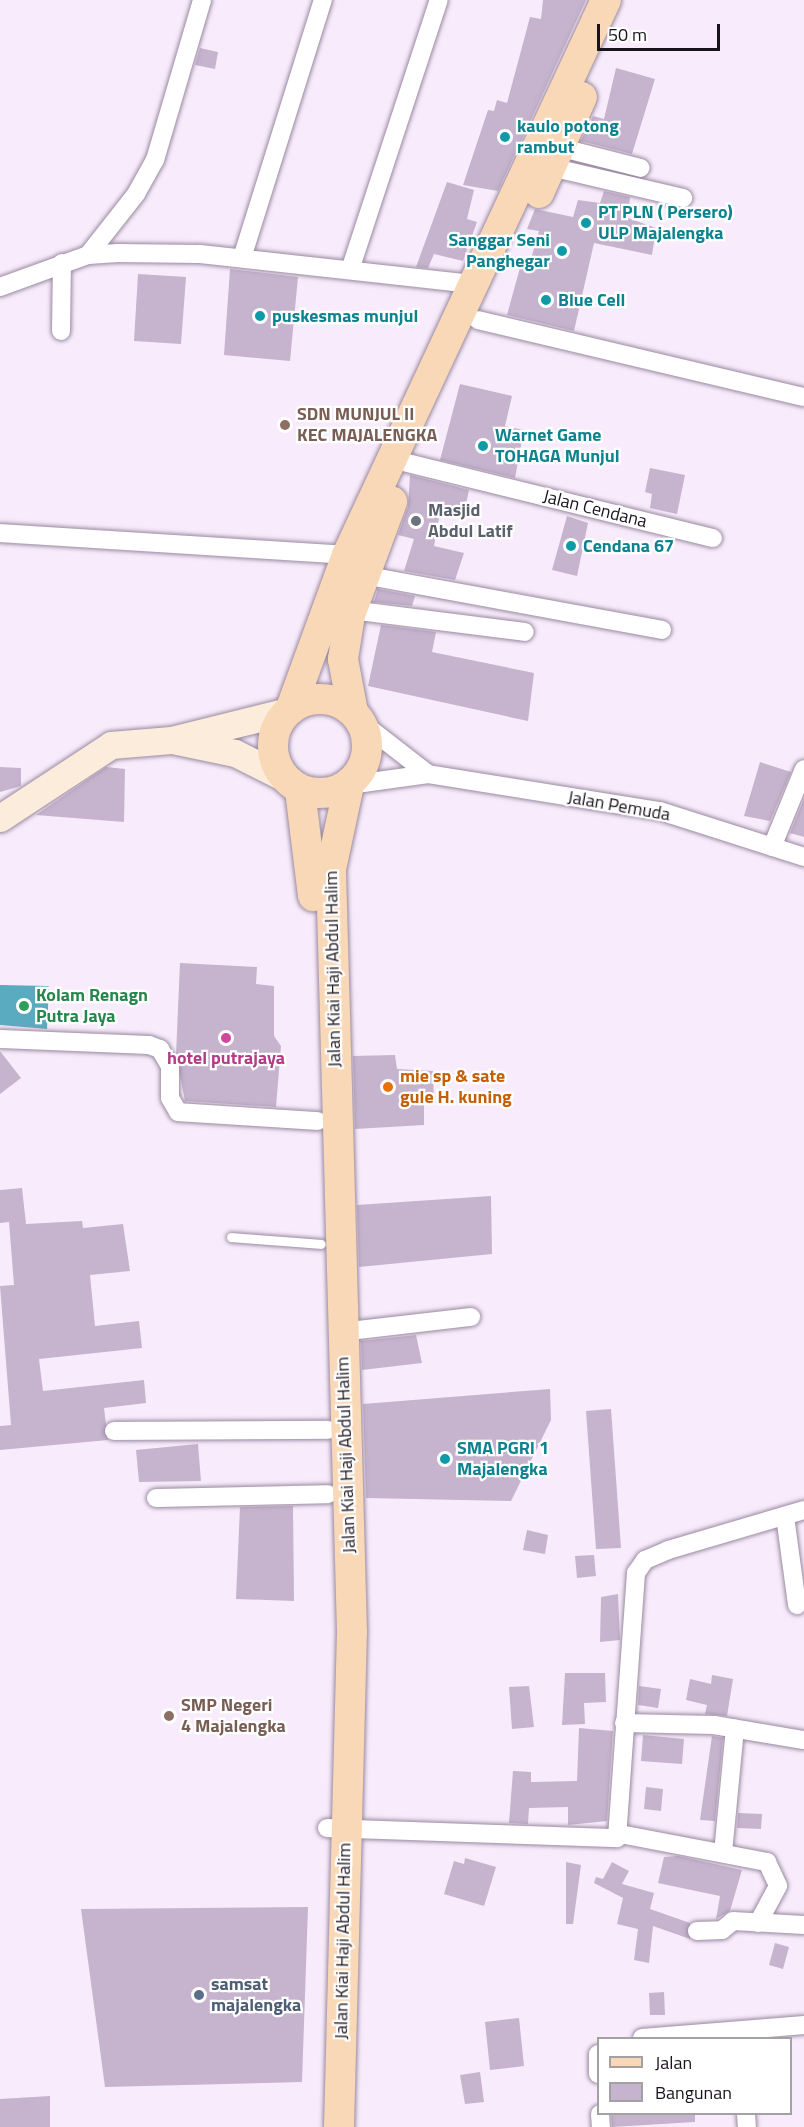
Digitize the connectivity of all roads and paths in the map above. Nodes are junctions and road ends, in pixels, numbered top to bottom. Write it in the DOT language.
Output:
graph roads {
  1 [pos="202,0"];
  2 [pos="323,0"];
  3 [pos="439,0"];
  4 [pos="606,0"];
  5 [pos="622,0"];
  6 [pos="548,159"];
  7 [pos="641,168"];
  8 [pos="683,198"];
  9 [pos="87,255"];
  10 [pos="242,258"];
  11 [pos="62,263"];
  12 [pos="351,267"];
  13 [pos="472,284"];
  14 [pos="0,287"];
  15 [pos="478,320"];
  16 [pos="61,331"];
  17 [pos="804,397"];
  18 [pos="407,463"];
  19 [pos="0,533"];
  20 [pos="713,538"];
  21 [pos="355,565"];
  22 [pos="351,610"];
  23 [pos="662,630"];
  24 [pos="525,632"];
  25 [pos="290,709"];
  26 [pos="357,716"];
  27 [pos="171,740"];
  28 [pos="804,769"];
  29 [pos="428,774"];
  30 [pos="292,783"];
  31 [pos="349,785"];
  32 [pos="0,819"];
  33 [pos="772,847"];
  34 [pos="804,857"];
  35 [pos="1,1039"];
  36 [pos="318,1120"];
  37 [pos="231,1238"];
  38 [pos="321,1244"];
  39 [pos="471,1317"];
  40 [pos="341,1332"];
  41 [pos="328,1430"];
  42 [pos="114,1431"];
  43 [pos="328,1494"];
  44 [pos="156,1498"];
  45 [pos="804,1510"];
  46 [pos="784,1516"];
  47 [pos="797,1605"];
  48 [pos="624,1723"];
  49 [pos="735,1729"];
  50 [pos="804,1740"];
  51 [pos="336,1829"];
  52 [pos="620,1834"];
  53 [pos="723,1852"];
  54 [pos="758,1923"];
  55 [pos="804,1925"];
  56 [pos="697,1931"];
  57 [pos="804,2025"];
  58 [pos="654,2037"];
  59 [pos="321,2127"];
  60 [pos="339,2127"];
  1 -- 9 [label="street"];
  2 -- 10 [label="street"];
  3 -- 12 [label="street"];
  4 -- 6 [label="main road"];
  5 -- 6 [label="main road"];
  6 -- 7 [label="street"];
  6 -- 8 [label="street"];
  6 -- 13 [label="main road"];
  6 -- 15 [label="main road"];
  9 -- 10 [label="street"];
  9 -- 11 [label="street"];
  10 -- 12 [label="street"];
  11 -- 14 [label="street"];
  11 -- 16 [label="street"];
  12 -- 13 [label="street"];
  13 -- 21 [label="main road"];
  15 -- 17 [label="street"];
  15 -- 18 [label="main road"];
  18 -- 20 [label="street, Jalan Cendana"];
  18 -- 21 [label="main road"];
  19 -- 21 [label="street"];
  21 -- 22 [label="main road"];
  21 -- 23 [label="street"];
  21 -- 25 [label="main road"];
  22 -- 24 [label="street"];
  22 -- 26 [label="main road"];
  25 -- 26 [label="main road"];
  25 -- 27 [label="main road"];
  25 -- 30 [label="main road"];
  26 -- 29 [label="street"];
  26 -- 31 [label="main road"];
  27 -- 30 [label="main road"];
  27 -- 32 [label="main road"];
  28 -- 33 [label="street"];
  29 -- 31 [label="street"];
  29 -- 33 [label="street, Jalan Pemuda"];
  30 -- 31 [label="main road"];
  30 -- 36 [label="main road, Jalan Kiai Haji Abdul Halim"];
  31 -- 40 [label="main road, Jalan Kiai Haji Abdul Halim"];
  33 -- 34 [label="street, Jalan Pemuda"];
  35 -- 36 [label="street"];
  36 -- 38 [label="main road, Jalan Kiai Haji Abdul Halim"];
  37 -- 38 [label="lane"];
  38 -- 41 [label="main road, Jalan Kiai Haji Abdul Halim"];
  39 -- 40 [label="street"];
  40 -- 51 [label="main road, Jalan Kiai Haji Abdul Halim"];
  41 -- 42 [label="street"];
  41 -- 43 [label="main road, Jalan Kiai Haji Abdul Halim"];
  43 -- 44 [label="street"];
  43 -- 51 [label="main road, Jalan Kiai Haji Abdul Halim"];
  45 -- 46 [label="street"];
  46 -- 47 [label="street"];
  46 -- 48 [label="street"];
  48 -- 49 [label="street"];
  48 -- 52 [label="street"];
  49 -- 50 [label="street"];
  49 -- 53 [label="street"];
  51 -- 52 [label="street"];
  51 -- 59 [label="main road, Jalan Kiai Haji Abdul Halim"];
  51 -- 60 [label="main road, Jalan Kiai Haji Abdul Halim"];
  52 -- 53 [label="street"];
  53 -- 54 [label="street"];
  54 -- 55 [label="street"];
  54 -- 56 [label="street"];
  57 -- 58 [label="street"];
}
